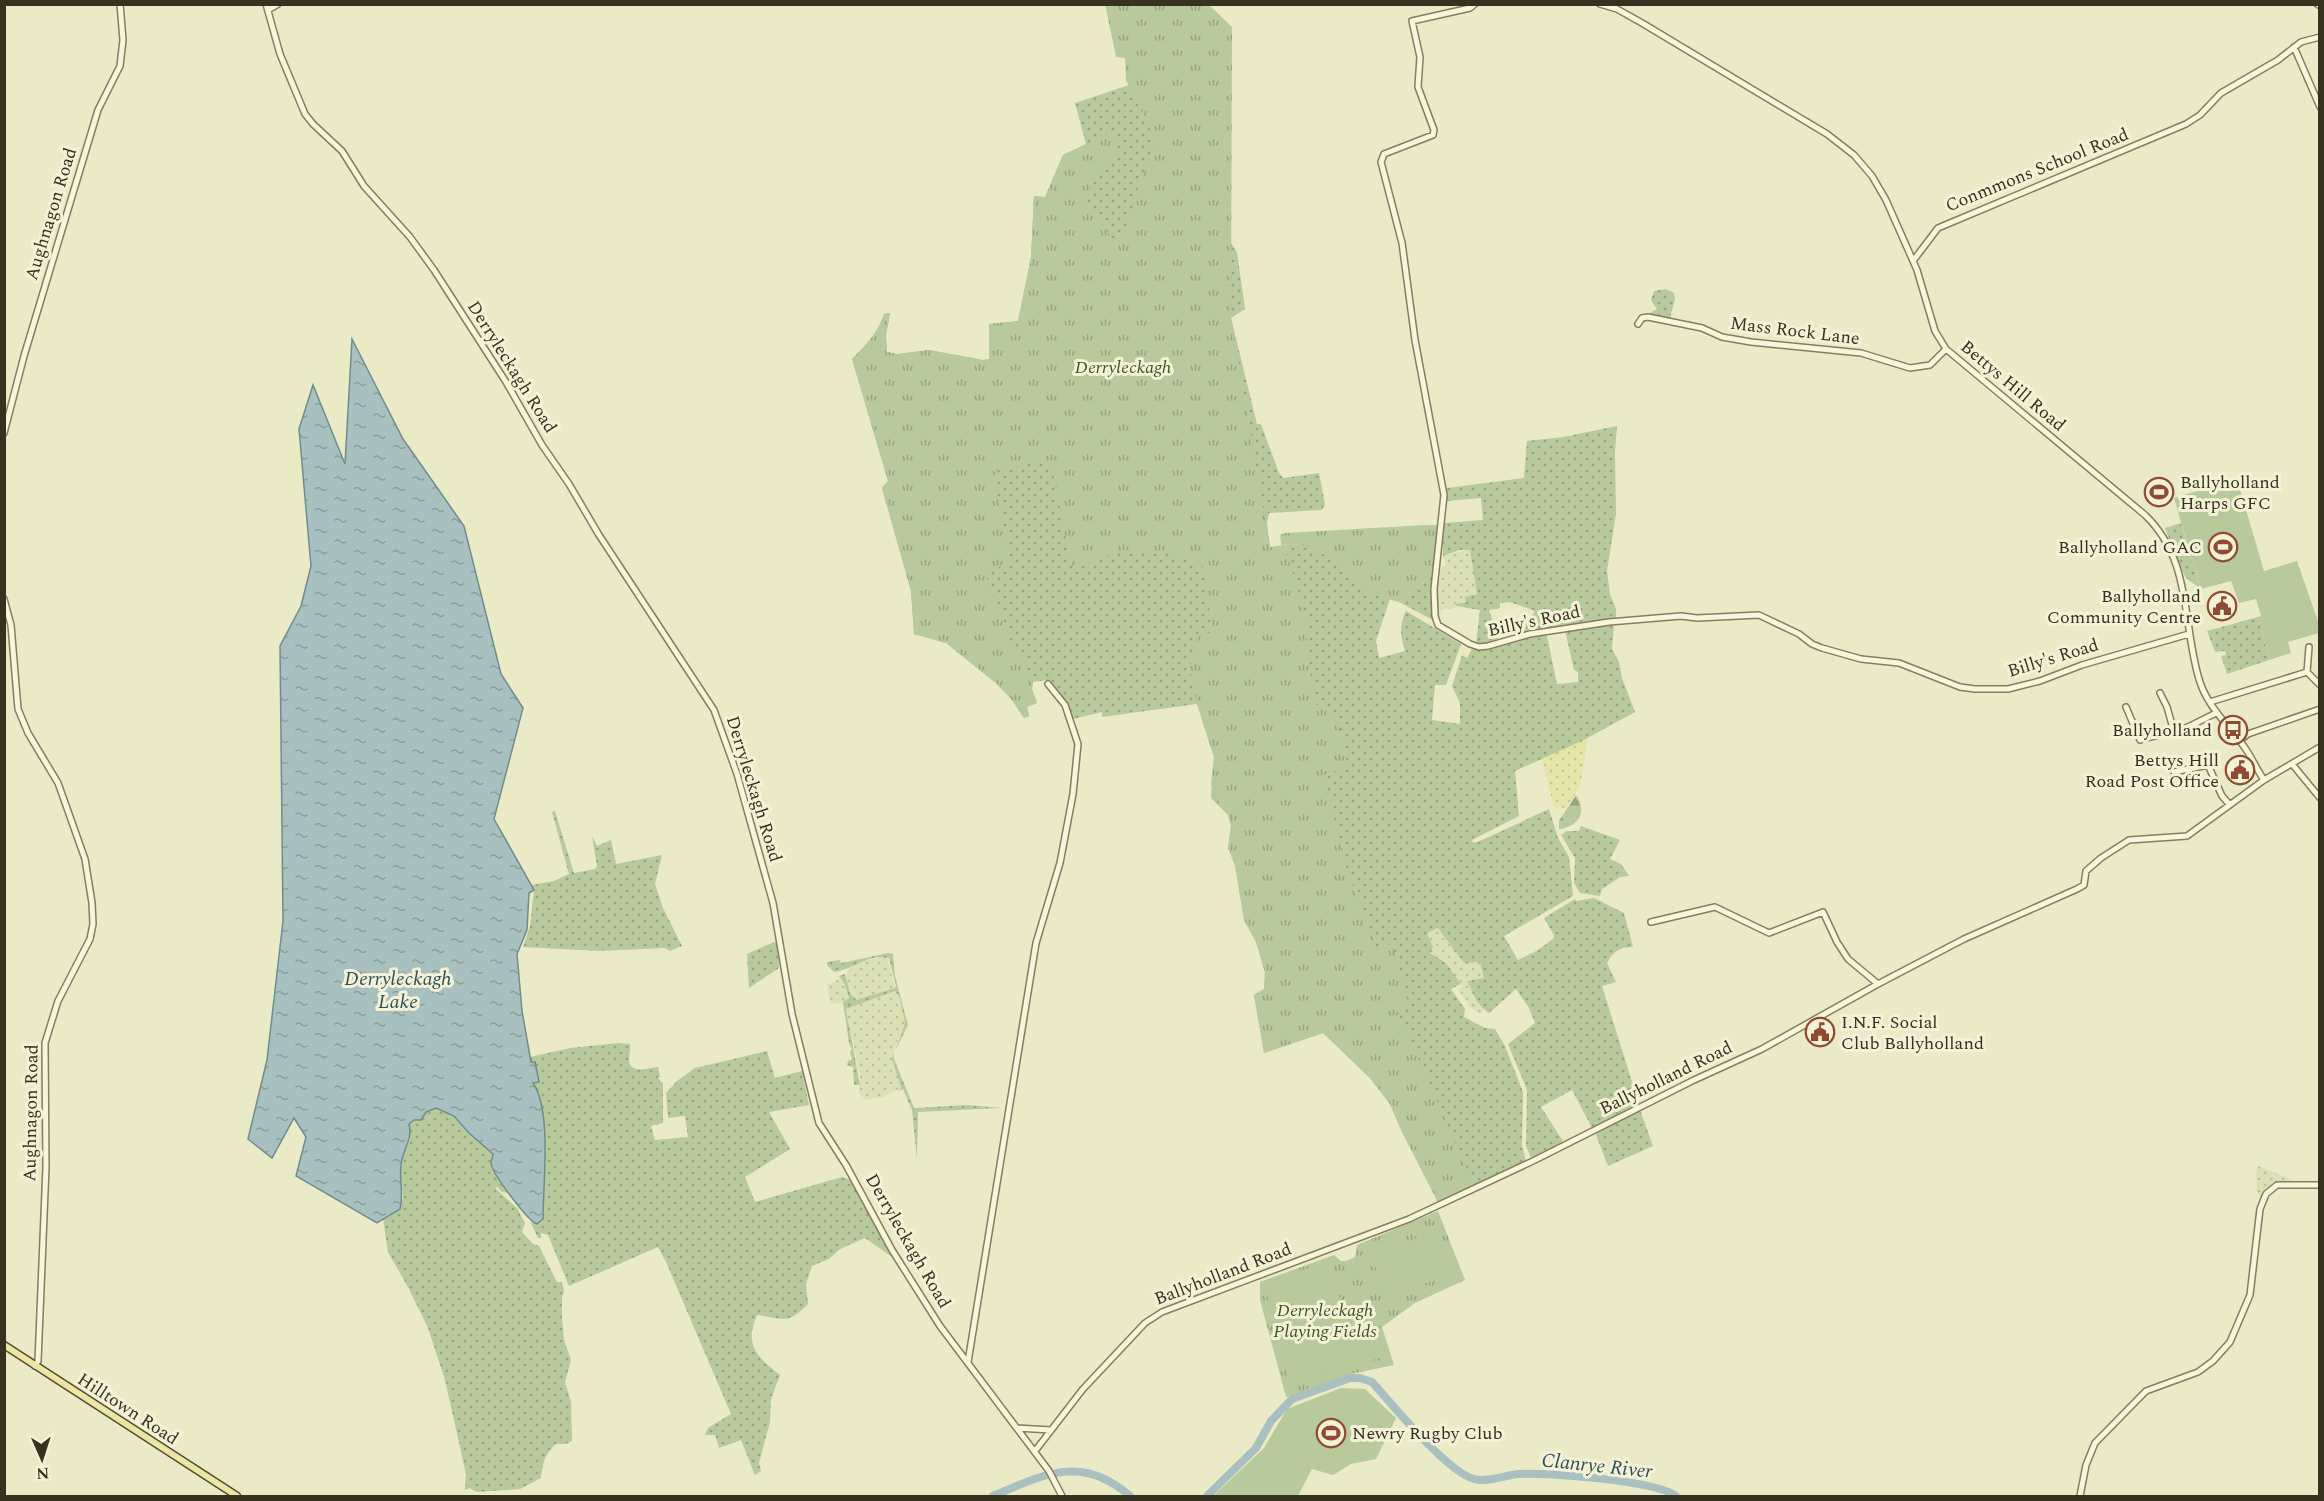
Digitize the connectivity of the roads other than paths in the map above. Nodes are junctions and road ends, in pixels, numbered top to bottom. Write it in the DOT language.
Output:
graph roads {
  1 [pos="120,4"];
  2 [pos="278,4"];
  3 [pos="1475,4"];
  4 [pos="1600,4"];
  5 [pos="267,7"];
  6 [pos="2319,37"];
  7 [pos="2294,47"];
  8 [pos="2319,107"];
  9 [pos="1913,261"];
  10 [pos="1638,324"];
  11 [pos="1946,349"];
  12 [pos="4,433"];
  13 [pos="4,599"];
  14 [pos="2189,634"];
  15 [pos="2309,647"];
  16 [pos="2307,672"];
  17 [pos="1047,684"];
  18 [pos="2319,685"];
  19 [pos="2160,693"];
  20 [pos="2210,702"];
  21 [pos="2126,707"];
  22 [pos="2319,710"];
  23 [pos="2216,713"];
  24 [pos="2174,732"];
  25 [pos="2239,741"];
  26 [pos="2319,747"];
  27 [pos="2292,764"];
  28 [pos="2189,769"];
  29 [pos="2174,772"];
  30 [pos="2192,778"];
  31 [pos="2264,780"];
  32 [pos="2319,798"];
  33 [pos="2230,805"];
  34 [pos="1651,922"];
  35 [pos="1878,984"];
  36 [pos="2319,1185"];
  37 [pos="4,1345"];
  38 [pos="968,1362"];
  39 [pos="35,1366"];
  40 [pos="1017,1428"];
  41 [pos="1051,1430"];
  42 [pos="1035,1451"];
  43 [pos="237,1497"];
  44 [pos="1062,1497"];
  45 [pos="2080,1497"];
  1 -- 12 [label="street, Aughnagon Road"];
  2 -- 5 [label="street"];
  3 -- 14 [label="street, Billy's Road"];
  4 -- 9 [label="street, Bettys Hill Road"];
  5 -- 38 [label="street, Derryleckagh Road"];
  6 -- 7 [label="street, Conmmons School Road"];
  7 -- 8 [label="street"];
  7 -- 9 [label="street, Conmmons School Road"];
  9 -- 11 [label="street, Bettys Hill Road"];
  10 -- 11 [label="street, Mass Rock Lane"];
  11 -- 14 [label="street, Bettys Hill Road"];
  13 -- 39 [label="street, Aughnagon Road"];
  14 -- 20 [label="street, Bettys Hill Road"];
  15 -- 16 [label="street"];
  16 -- 18 [label="street"];
  16 -- 20 [label="street"];
  17 -- 38 [label="street"];
  19 -- 24 [label="street"];
  20 -- 23 [label="street, Bettys Hill Road"];
  21 -- 24 [label="street"];
  22 -- 25 [label="street"];
  23 -- 24 [label="street"];
  23 -- 25 [label="street, Bettys Hill Road"];
  25 -- 31 [label="street, Bettys Hill Road"];
  26 -- 27 [label="street, Ballyholland Road"];
  27 -- 31 [label="street, Ballyholland Road"];
  27 -- 32 [label="street"];
  28 -- 29 [label="street"];
  28 -- 30 [label="street"];
  28 -- 33 [label="street"];
  31 -- 33 [label="street, Ballyholland Road"];
  33 -- 35 [label="street, Ballyholland Road"];
  34 -- 35 [label="street"];
  35 -- 41 [label="street, Ballyholland Road"];
  36 -- 45 [label="street"];
  37 -- 39 [label="main road, Hilltown Road"];
  38 -- 40 [label="street, Derryleckagh Road"];
  39 -- 43 [label="main road, Hilltown Road"];
  40 -- 41 [label="street"];
  40 -- 42 [label="street, Derryleckagh Road"];
  41 -- 42 [label="street, Ballyholland Road"];
  42 -- 44 [label="street, Derryleckagh Road"];
}
